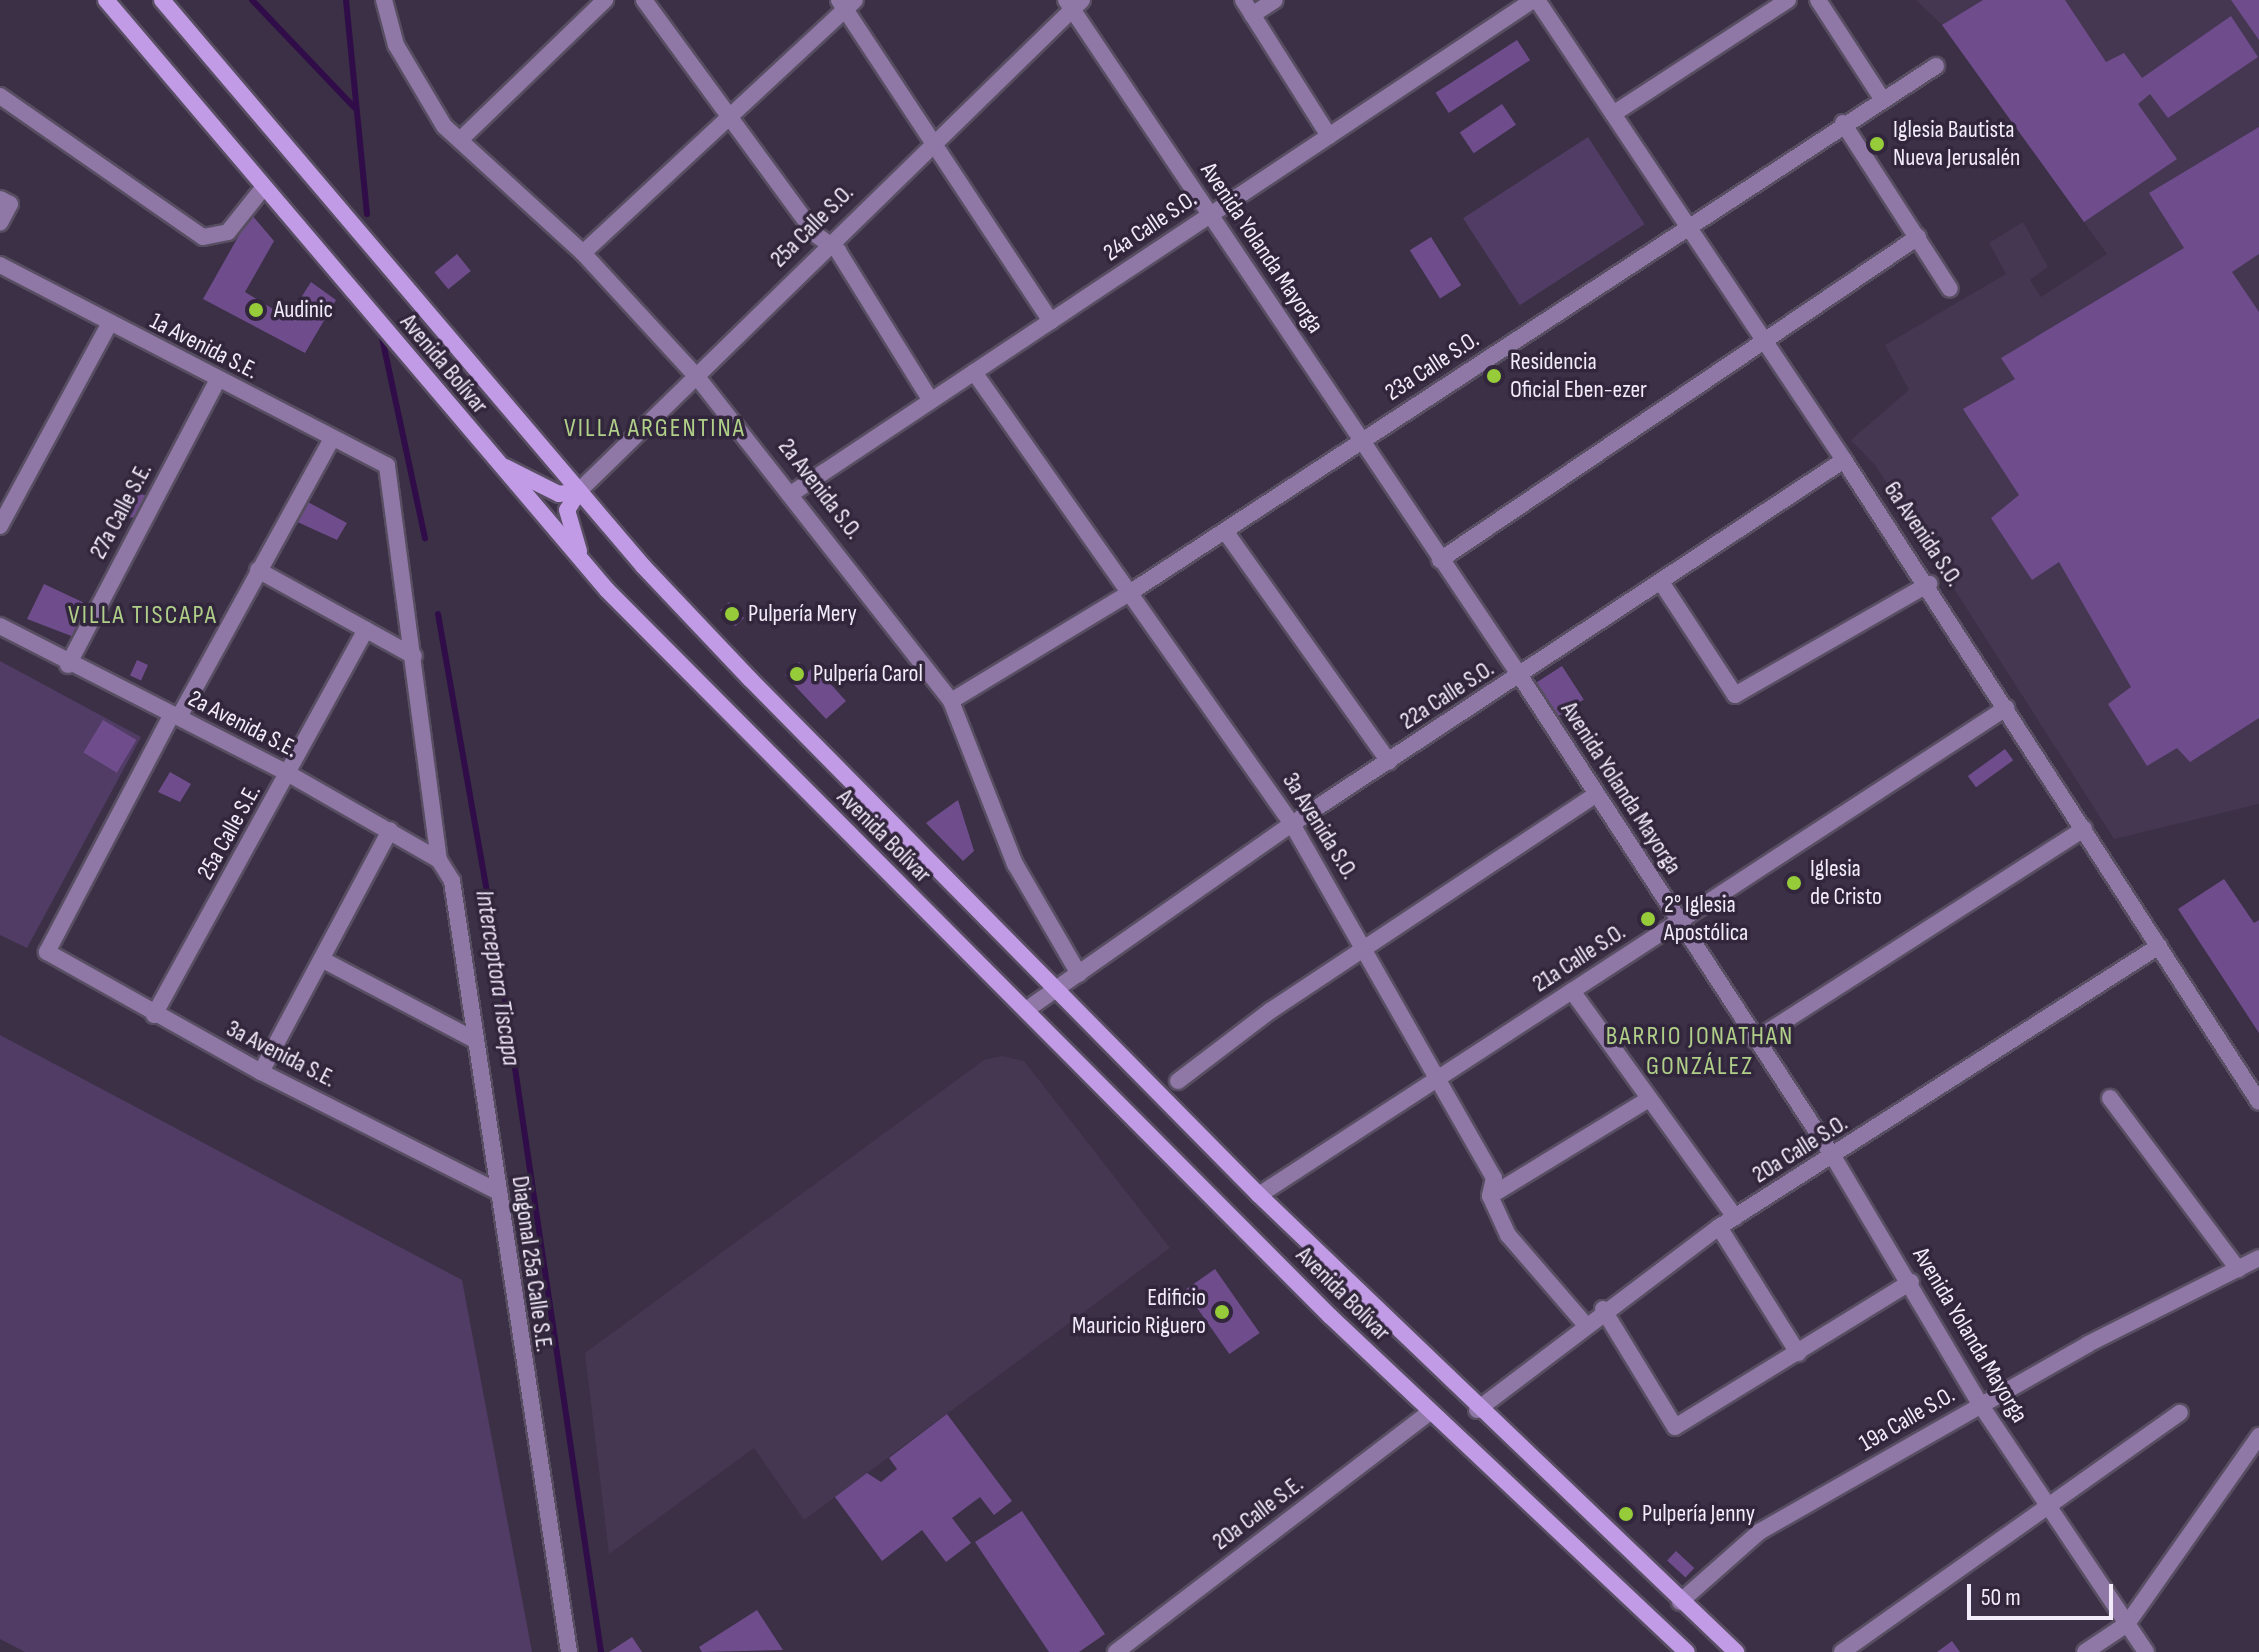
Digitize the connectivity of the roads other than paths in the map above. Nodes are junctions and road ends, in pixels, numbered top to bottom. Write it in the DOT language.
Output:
graph roads {
  1 [pos="106,0"];
  2 [pos="162,0"];
  3 [pos="384,0"];
  4 [pos="605,0"];
  5 [pos="644,0"];
  6 [pos="1243,0"];
  7 [pos="1275,0"];
  8 [pos="1535,0"];
  9 [pos="1788,0"];
  10 [pos="1818,0"];
  11 [pos="846,3"];
  12 [pos="1073,3"];
  13 [pos="1252,15"];
  14 [pos="1936,66"];
  15 [pos="0,96"];
  16 [pos="1883,100"];
  17 [pos="731,112"];
  18 [pos="1613,114"];
  19 [pos="1843,123"];
  20 [pos="1329,136"];
  21 [pos="460,140"];
  22 [pos="933,142"];
  23 [pos="263,188"];
  24 [pos="0,199"];
  25 [pos="1211,214"];
  26 [pos="0,223"];
  27 [pos="1689,227"];
  28 [pos="1918,237"];
  29 [pos="827,243"];
  30 [pos="583,253"];
  31 [pos="0,265"];
  32 [pos="1950,289"];
  33 [pos="1051,321"];
  34 [pos="109,324"];
  35 [pos="1767,344"];
  36 [pos="974,372"];
  37 [pos="698,378"];
  38 [pos="217,381"];
  39 [pos="931,401"];
  40 [pos="332,439"];
  41 [pos="1361,441"];
  42 [pos="1844,460"];
  43 [pos="497,463"];
  44 [pos="579,491"];
  45 [pos="794,492"];
  46 [pos="0,526"];
  47 [pos="1225,531"];
  48 [pos="1440,560"];
  49 [pos="585,564"];
  50 [pos="258,570"];
  51 [pos="1661,582"];
  52 [pos="1929,584"];
  53 [pos="1134,590"];
  54 [pos="0,626"];
  55 [pos="366,629"];
  56 [pos="414,656"];
  57 [pos="68,665"];
  58 [pos="1520,676"];
  59 [pos="951,701"];
  60 [pos="2006,708"];
  61 [pos="176,716"];
  62 [pos="1389,762"];
  63 [pos="289,774"];
  64 [pos="1597,794"];
  65 [pos="1292,824"];
  66 [pos="2084,829"];
  67 [pos="390,830"];
  68 [pos="439,860"];
  69 [pos="452,881"];
  70 [pos="1679,921"];
  71 [pos="2159,946"];
  72 [pos="1368,952"];
  73 [pos="323,960"];
  74 [pos="1079,974"];
  75 [pos="1060,989"];
  76 [pos="1572,991"];
  77 [pos="1026,1010"];
  78 [pos="154,1015"];
  79 [pos="475,1040"];
  80 [pos="1755,1040"];
  81 [pos="261,1072"];
  82 [pos="1438,1079"];
  83 [pos="1178,1081"];
  84 [pos="2110,1098"];
  85 [pos="1647,1100"];
  86 [pos="2259,1102"];
  87 [pos="1834,1158"];
  88 [pos="497,1191"];
  89 [pos="1259,1195"];
  90 [pos="1490,1196"];
  91 [pos="1735,1217"];
  92 [pos="1719,1227"];
  93 [pos="2259,1258"];
  94 [pos="2238,1269"];
  95 [pos="1911,1282"];
  96 [pos="1603,1309"];
  97 [pos="1584,1323"];
  98 [pos="1798,1353"];
  99 [pos="1980,1404"];
  100 [pos="1477,1410"];
  101 [pos="1429,1413"];
  102 [pos="2180,1413"];
  103 [pos="2259,1436"];
  104 [pos="2051,1510"];
  105 [pos="1680,1602"];
  106 [pos="2127,1624"];
  107 [pos="569,1652"];
  108 [pos="1116,1652"];
  109 [pos="1687,1652"];
  110 [pos="1736,1652"];
  111 [pos="1842,1652"];
  112 [pos="2085,1652"];
  113 [pos="2146,1652"];
  1 -- 23 [label="main road, Avenida Bolívar"];
  2 -- 44 [label="main road, Avenida Bolívar"];
  3 -- 21 [label="street, 2a Avenida S.O."];
  4 -- 21 [label="street"];
  5 -- 17 [label="street"];
  6 -- 13 [label="street"];
  7 -- 13 [label="street"];
  8 -- 18 [label="street, 6a Avenida S.O."];
  8 -- 20 [label="street, 24a Calle S.O."];
  9 -- 18 [label="street"];
  10 -- 16 [label="street"];
  11 -- 17 [label="street"];
  11 -- 22 [label="street"];
  12 -- 22 [label="street, 25a Calle S.O."];
  12 -- 25 [label="street, Avenida Yolanda Mayorga"];
  13 -- 20 [label="street"];
  14 -- 16 [label="street, 23a Calle S.O."];
  15 -- 23 [label="street"];
  16 -- 19 [label="street, 23a Calle S.O."];
  17 -- 29 [label="street"];
  17 -- 30 [label="street"];
  18 -- 27 [label="street, 6a Avenida S.O."];
  19 -- 27 [label="street, 23a Calle S.O."];
  19 -- 28 [label="street"];
  20 -- 25 [label="street, 24a Calle S.O."];
  21 -- 30 [label="street, 2a Avenida S.O."];
  22 -- 29 [label="street, 25a Calle S.O."];
  22 -- 33 [label="street"];
  23 -- 43 [label="main road, Avenida Bolívar"];
  24 -- 26 [label="street"];
  25 -- 33 [label="street, 24a Calle S.O."];
  25 -- 41 [label="street, Avenida Yolanda Mayorga"];
  27 -- 35 [label="street, 6a Avenida S.O."];
  27 -- 41 [label="street, 23a Calle S.O."];
  28 -- 32 [label="street"];
  28 -- 35 [label="street"];
  29 -- 37 [label="street, 25a Calle S.O."];
  29 -- 39 [label="street"];
  30 -- 37 [label="street, 2a Avenida S.O."];
  31 -- 34 [label="street, 1a Avenida S.E."];
  33 -- 36 [label="street, 24a Calle S.O."];
  34 -- 38 [label="street, 1a Avenida S.E."];
  34 -- 46 [label="street"];
  35 -- 42 [label="street, 6a Avenida S.O."];
  35 -- 48 [label="street"];
  36 -- 39 [label="street, 24a Calle S.O."];
  36 -- 53 [label="street, 3a Avenida S.O."];
  37 -- 44 [label="street, 25a Calle S.O."];
  37 -- 45 [label="street, 2a Avenida S.O."];
  38 -- 40 [label="street, 1a Avenida S.E."];
  38 -- 57 [label="street, 27a Calle S.E."];
  39 -- 45 [label="street, 24a Calle S.O."];
  40 -- 50 [label="street"];
  40 -- 56 [label="street, 1a Avenida S.E."];
  41 -- 47 [label="street, 23a Calle S.O."];
  41 -- 48 [label="street, Avenida Yolanda Mayorga"];
  42 -- 51 [label="street, 22a Calle S.O."];
  42 -- 52 [label="street, 6a Avenida S.O."];
  43 -- 44 [label="main road"];
  43 -- 49 [label="main road, Avenida Bolívar"];
  44 -- 49 [label="main road"];
  44 -- 75 [label="main road, Avenida Bolívar"];
  45 -- 59 [label="street, 2a Avenida S.O."];
  47 -- 53 [label="street, 23a Calle S.O."];
  47 -- 62 [label="street"];
  48 -- 58 [label="street, Avenida Yolanda Mayorga"];
  49 -- 77 [label="main road, Avenida Bolívar"];
  50 -- 55 [label="street"];
  50 -- 61 [label="street"];
  51 -- 52 [label="street"];
  51 -- 58 [label="street, 22a Calle S.O."];
  52 -- 60 [label="street, 6a Avenida S.O."];
  53 -- 59 [label="street, 23a Calle S.O."];
  53 -- 65 [label="street, 3a Avenida S.O."];
  54 -- 57 [label="street, 2a Avenida S.E."];
  55 -- 56 [label="street"];
  55 -- 63 [label="street, 25a Calle S.E."];
  56 -- 68 [label="street"];
  57 -- 61 [label="street, 2a Avenida S.E."];
  58 -- 62 [label="street, 22a Calle S.O."];
  58 -- 64 [label="street, Avenida Yolanda Mayorga"];
  59 -- 74 [label="street, 2a Avenida S.O."];
  60 -- 66 [label="street, 6a Avenida S.O."];
  60 -- 70 [label="street, 21a Calle S.O."];
  61 -- 63 [label="street, 2a Avenida S.E."];
  61 -- 78 [label="street, 3a Avenida S.E."];
  62 -- 65 [label="street, 22a Calle S.O."];
  63 -- 67 [label="street, 2a Avenida S.E."];
  63 -- 78 [label="street, 25a Calle S.E."];
  64 -- 70 [label="street, Avenida Yolanda Mayorga"];
  64 -- 72 [label="street"];
  65 -- 72 [label="street, 3a Avenida S.O."];
  65 -- 74 [label="street, 22a Calle S.O."];
  66 -- 71 [label="street, 6a Avenida S.O."];
  66 -- 80 [label="street"];
  67 -- 68 [label="street, 2a Avenida S.E."];
  67 -- 73 [label="street"];
  68 -- 69 [label="street, 2a Avenida S.E."];
  69 -- 79 [label="street, Diagonal 25a Calle S.E."];
  70 -- 76 [label="street, 21a Calle S.O."];
  70 -- 80 [label="street, Avenida Yolanda Mayorga"];
  71 -- 86 [label="street, 6a Avenida S.O."];
  71 -- 87 [label="street, 20a Calle S.O."];
  72 -- 82 [label="street, 3a Avenida S.O."];
  72 -- 83 [label="street"];
  73 -- 79 [label="street"];
  73 -- 81 [label="street"];
  74 -- 75 [label="street"];
  75 -- 77 [label="street"];
  75 -- 89 [label="main road, Avenida Bolívar"];
  76 -- 82 [label="street, 21a Calle S.O."];
  76 -- 85 [label="street"];
  77 -- 101 [label="main road, Avenida Bolívar"];
  78 -- 81 [label="street, 3a Avenida S.E."];
  79 -- 88 [label="street, Diagonal 25a Calle S.E."];
  80 -- 87 [label="street, Avenida Yolanda Mayorga"];
  81 -- 88 [label="street, 3a Avenida S.E."];
  82 -- 89 [label="street, 21a Calle S.O."];
  82 -- 90 [label="street, 3a Avenida S.O."];
  84 -- 94 [label="street"];
  85 -- 90 [label="street"];
  85 -- 91 [label="street"];
  87 -- 91 [label="street, 20a Calle S.O."];
  87 -- 95 [label="street, Avenida Yolanda Mayorga"];
  88 -- 107 [label="street, Diagonal 25a Calle S.E."];
  89 -- 100 [label="main road, Avenida Bolívar"];
  90 -- 97 [label="street, 3a Avenida S.O."];
  91 -- 92 [label="street, 20a Calle S.O."];
  92 -- 96 [label="street, 20a Calle S.O."];
  92 -- 98 [label="street"];
  93 -- 94 [label="street, 19a Calle S.O."];
  94 -- 99 [label="street, 19a Calle S.O."];
  95 -- 98 [label="street"];
  95 -- 99 [label="street, Avenida Yolanda Mayorga"];
  96 -- 97 [label="street, 20a Calle S.O."];
  96 -- 98 [label="street"];
  97 -- 100 [label="street, 20a Calle S.O."];
  99 -- 104 [label="street, Avenida Yolanda Mayorga"];
  99 -- 105 [label="street, 19a Calle S.O."];
  100 -- 105 [label="main road, Avenida Bolívar"];
  101 -- 108 [label="street, 20a Calle S.E."];
  101 -- 109 [label="main road, Avenida Bolívar"];
  102 -- 104 [label="street"];
  103 -- 106 [label="street"];
  104 -- 106 [label="street, Avenida Yolanda Mayorga"];
  104 -- 111 [label="street"];
  105 -- 110 [label="main road, Avenida Bolívar"];
  106 -- 112 [label="street"];
  106 -- 113 [label="street, Avenida Yolanda Mayorga"];
}
